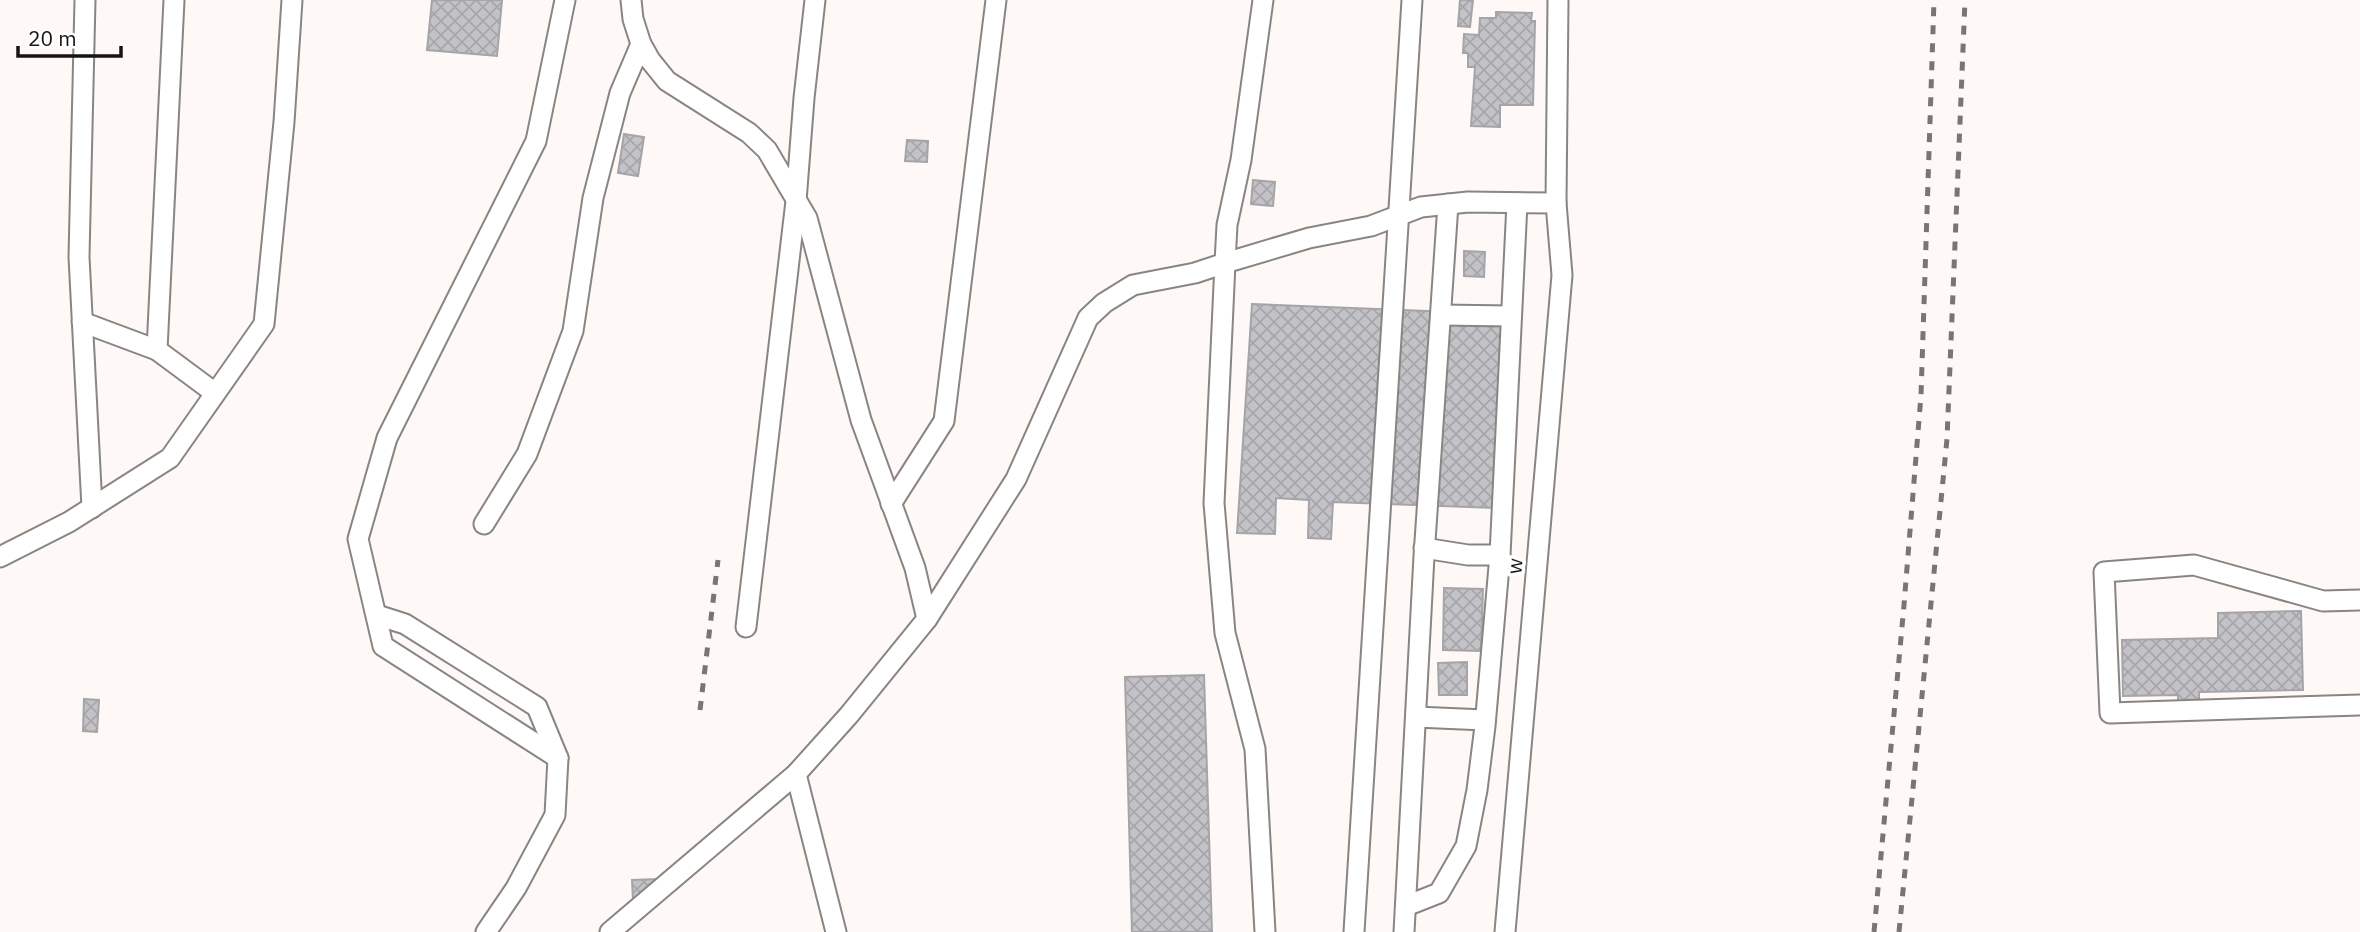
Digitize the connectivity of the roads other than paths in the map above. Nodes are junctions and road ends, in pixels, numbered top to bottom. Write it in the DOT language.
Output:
graph roads {
  1 [pos="85,0"];
  2 [pos="174,0"];
  3 [pos="292,0"];
  4 [pos="565,0"];
  5 [pos="631,0"];
  6 [pos="815,0"];
  7 [pos="996,0"];
  8 [pos="1262,0"];
  9 [pos="1412,0"];
  10 [pos="1558,0"];
  11 [pos="640,44"];
  12 [pos="796,201"];
  13 [pos="1517,203"];
  14 [pos="1556,203"];
  15 [pos="1448,204"];
  16 [pos="1399,215"];
  17 [pos="1225,263"];
  18 [pos="1441,315"];
  19 [pos="1511,316"];
  20 [pos="82,322"];
  21 [pos="157,350"];
  22 [pos="215,393"];
  23 [pos="891,504"];
  24 [pos="92,508"];
  25 [pos="484,524"];
  26 [pos="1424,548"];
  27 [pos="1500,555"];
  28 [pos="0,557"];
  29 [pos="2360,600"];
  30 [pos="377,615"];
  31 [pos="927,619"];
  32 [pos="746,626"];
  33 [pos="2360,705"];
  34 [pos="1416,717"];
  35 [pos="1485,720"];
  36 [pos="558,758"];
  37 [pos="796,775"];
  38 [pos="1406,906"];
  39 [pos="486,932"];
  40 [pos="610,932"];
  41 [pos="836,932"];
  42 [pos="1265,932"];
  43 [pos="1354,932"];
  44 [pos="1404,932"];
  45 [pos="1505,932"];
  1 -- 20 [label="lane"];
  2 -- 21 [label="lane"];
  3 -- 22 [label="lane"];
  4 -- 30 [label="lane"];
  5 -- 11 [label="lane"];
  6 -- 12 [label="lane"];
  7 -- 23 [label="lane"];
  8 -- 17 [label="lane"];
  9 -- 16 [label="lane"];
  10 -- 14 [label="lane, w"];
  11 -- 12 [label="lane"];
  11 -- 25 [label="lane"];
  12 -- 23 [label="lane"];
  12 -- 32 [label="lane"];
  13 -- 14 [label="lane"];
  13 -- 15 [label="lane"];
  13 -- 19 [label="lane"];
  14 -- 45 [label="lane, w"];
  15 -- 16 [label="lane"];
  15 -- 18 [label="lane"];
  16 -- 17 [label="lane"];
  16 -- 43 [label="lane"];
  17 -- 31 [label="lane"];
  17 -- 42 [label="lane"];
  18 -- 19 [label="lane"];
  18 -- 26 [label="lane"];
  19 -- 27 [label="lane"];
  20 -- 21 [label="lane"];
  20 -- 24 [label="lane"];
  21 -- 22 [label="lane"];
  22 -- 24 [label="lane"];
  23 -- 31 [label="lane"];
  24 -- 28 [label="lane"];
  26 -- 27 [label="lane"];
  26 -- 34 [label="lane"];
  27 -- 35 [label="lane"];
  29 -- 33 [label="lane"];
  30 -- 36 [label="lane"];
  30 -- 36 [label="lane"];
  31 -- 37 [label="lane"];
  34 -- 35 [label="lane"];
  34 -- 38 [label="lane"];
  35 -- 38 [label="lane"];
  36 -- 39 [label="lane"];
  37 -- 40 [label="lane"];
  37 -- 41 [label="lane"];
  38 -- 44 [label="lane"];
}
